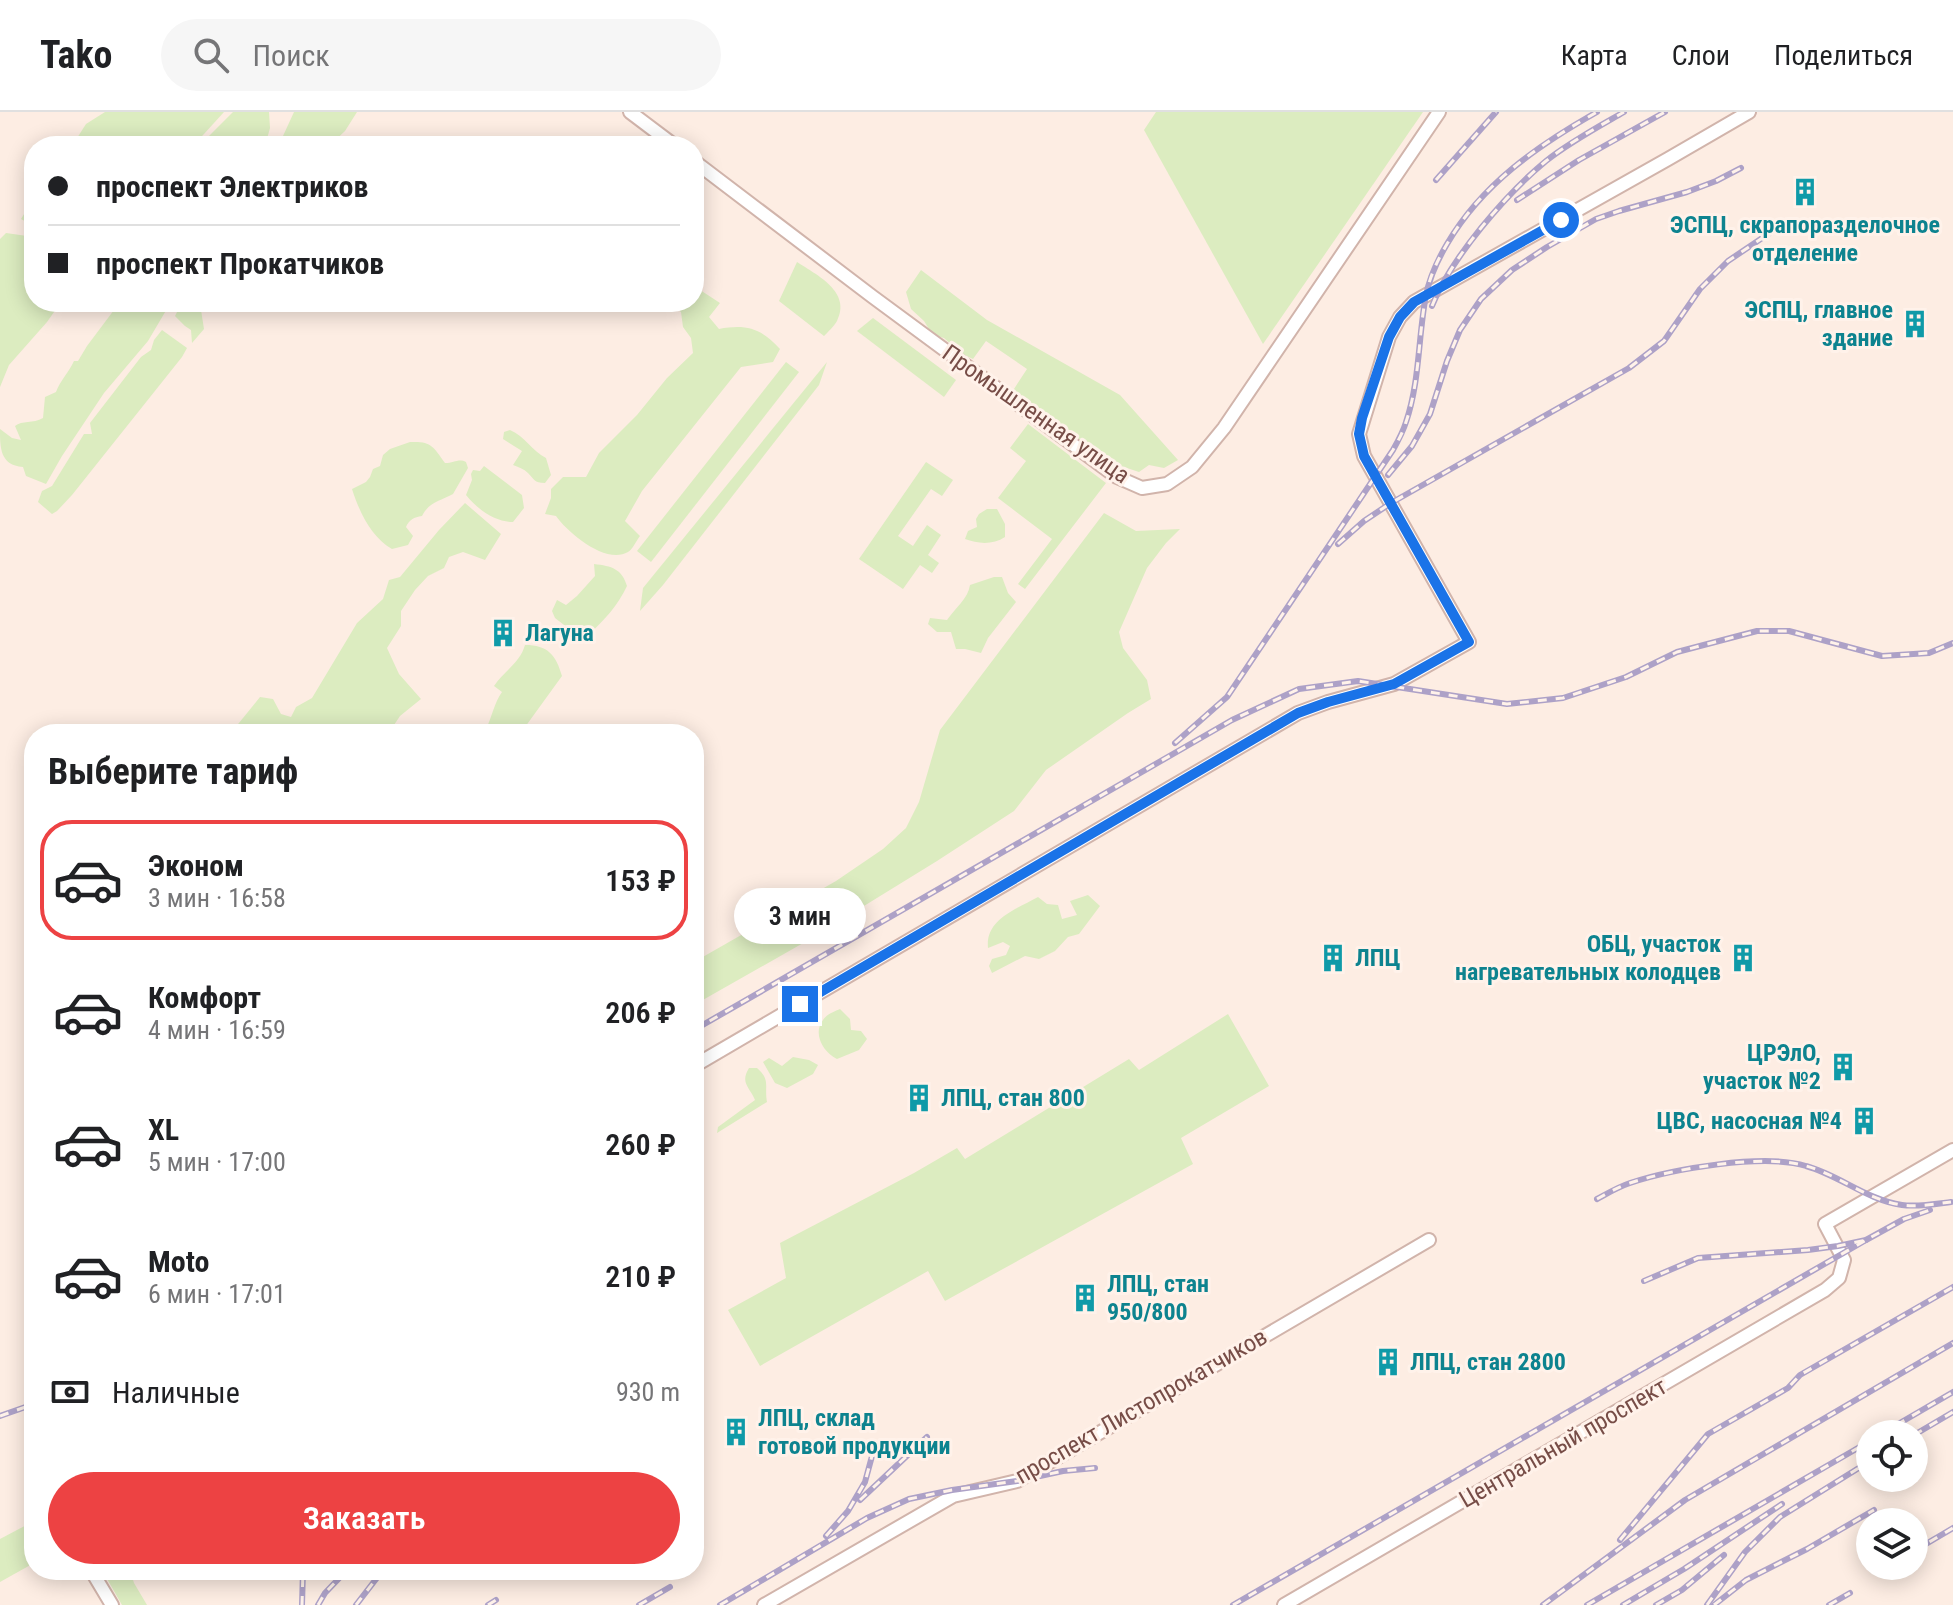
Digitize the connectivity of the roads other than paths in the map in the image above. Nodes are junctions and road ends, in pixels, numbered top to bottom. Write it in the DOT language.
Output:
graph roads {
  1 [pos="630,112"];
  2 [pos="1439,112"];
  3 [pos="1749,112"];
  4 [pos="662,136"];
  5 [pos="704,169"];
  6 [pos="704,1060"];
  7 [pos="1953,1150"];
  8 [pos="1429,1240"];
  9 [pos="97,1580"];
  10 [pos="112,1605"];
  11 [pos="764,1605"];
  12 [pos="1284,1605"];
  1 -- 4 [label="street"];
  2 -- 5 [label="street, Промышленная улица"];
  3 -- 6 [label="street"];
  7 -- 12 [label="street, Центральный проспект"];
  8 -- 11 [label="street, проспект Листопрокатчиков"];
  9 -- 10 [label="street"];
}
